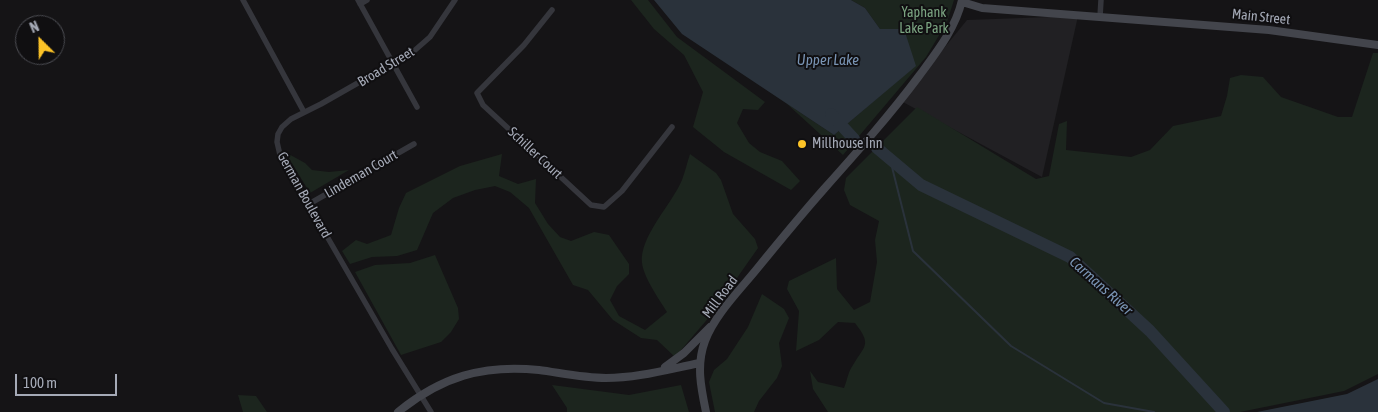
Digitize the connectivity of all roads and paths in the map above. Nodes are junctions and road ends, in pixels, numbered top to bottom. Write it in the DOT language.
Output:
graph roads {
  1 [pos="244,0"];
  2 [pos="367,0"];
  3 [pos="1101,0"];
  4 [pos="962,1"];
  5 [pos="359,2"];
  6 [pos="454,2"];
  7 [pos="552,10"];
  8 [pos="1100,17"];
  9 [pos="1378,45"];
  10 [pos="393,64"];
  11 [pos="417,107"];
  12 [pos="304,112"];
  13 [pos="672,127"];
  14 [pos="414,144"];
  15 [pos="309,204"];
  16 [pos="714,324"];
  17 [pos="700,363"];
  18 [pos="656,372"];
  19 [pos="421,394"];
  20 [pos="398,412"];
  21 [pos="431,412"];
  22 [pos="706,412"];
  1 -- 12 [label="street"];
  2 -- 5 [label="street"];
  3 -- 8 [label="street"];
  4 -- 8 [label="main road, Main Street"];
  4 -- 16 [label="main road, Mill Road"];
  5 -- 10 [label="street"];
  6 -- 10 [label="street, Broad Street"];
  7 -- 13 [label="street, Schiller Court"];
  8 -- 9 [label="main road, Main Street"];
  10 -- 11 [label="street"];
  10 -- 12 [label="street, Broad Street"];
  12 -- 15 [label="street, German Boulevard"];
  14 -- 15 [label="street, Lindeman Court"];
  15 -- 19 [label="street, German Boulevard"];
  16 -- 17 [label="main road, Mill Road"];
  16 -- 18 [label="main road"];
  17 -- 18 [label="main road"];
  17 -- 22 [label="main road, Mill Road"];
  18 -- 19 [label="main road"];
  19 -- 20 [label="main road"];
  19 -- 21 [label="street, German Boulevard"];
}
